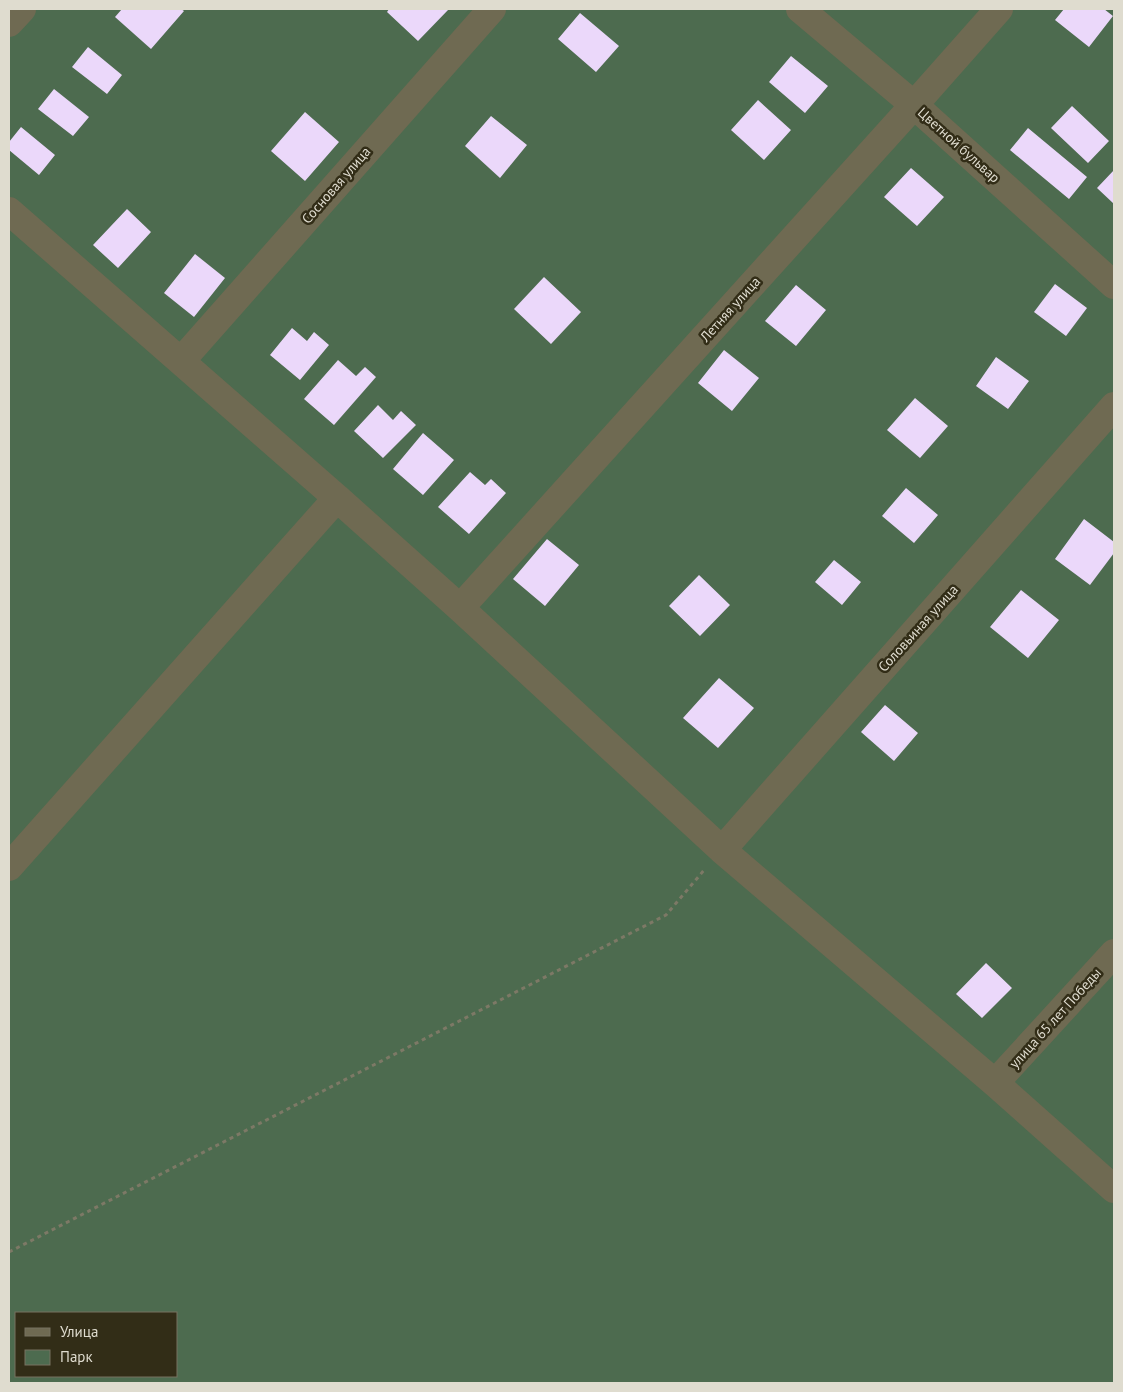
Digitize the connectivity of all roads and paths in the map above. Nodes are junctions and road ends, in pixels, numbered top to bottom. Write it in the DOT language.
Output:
graph roads {
  1 [pos="22,9"];
  2 [pos="492,9"];
  3 [pos="800,9"];
  4 [pos="999,9"];
  5 [pos="9,23"];
  6 [pos="914,105"];
  7 [pos="9,211"];
  8 [pos="1114,285"];
  9 [pos="181,361"];
  10 [pos="1114,406"];
  11 [pos="337,498"];
  12 [pos="460,608"];
  13 [pos="722,850"];
  14 [pos="9,868"];
  15 [pos="1114,953"];
  16 [pos="995,1084"];
  17 [pos="1114,1189"];
  18 [pos="9,1252"];
  1 -- 5 [label="street"];
  2 -- 9 [label="street, Сосновая улица"];
  3 -- 6 [label="street, Цветной бульвар"];
  4 -- 6 [label="street, Летняя улица"];
  6 -- 8 [label="street, Цветной бульвар"];
  6 -- 12 [label="street, Летняя улица"];
  7 -- 9 [label="street"];
  9 -- 11 [label="street"];
  10 -- 13 [label="street, Соловьиная улица"];
  11 -- 12 [label="street"];
  11 -- 14 [label="street"];
  12 -- 13 [label="street"];
  13 -- 16 [label="street"];
  13 -- 18 [label="path"];
  15 -- 16 [label="street, улица 65 лет Победы"];
  16 -- 17 [label="street"];
}
